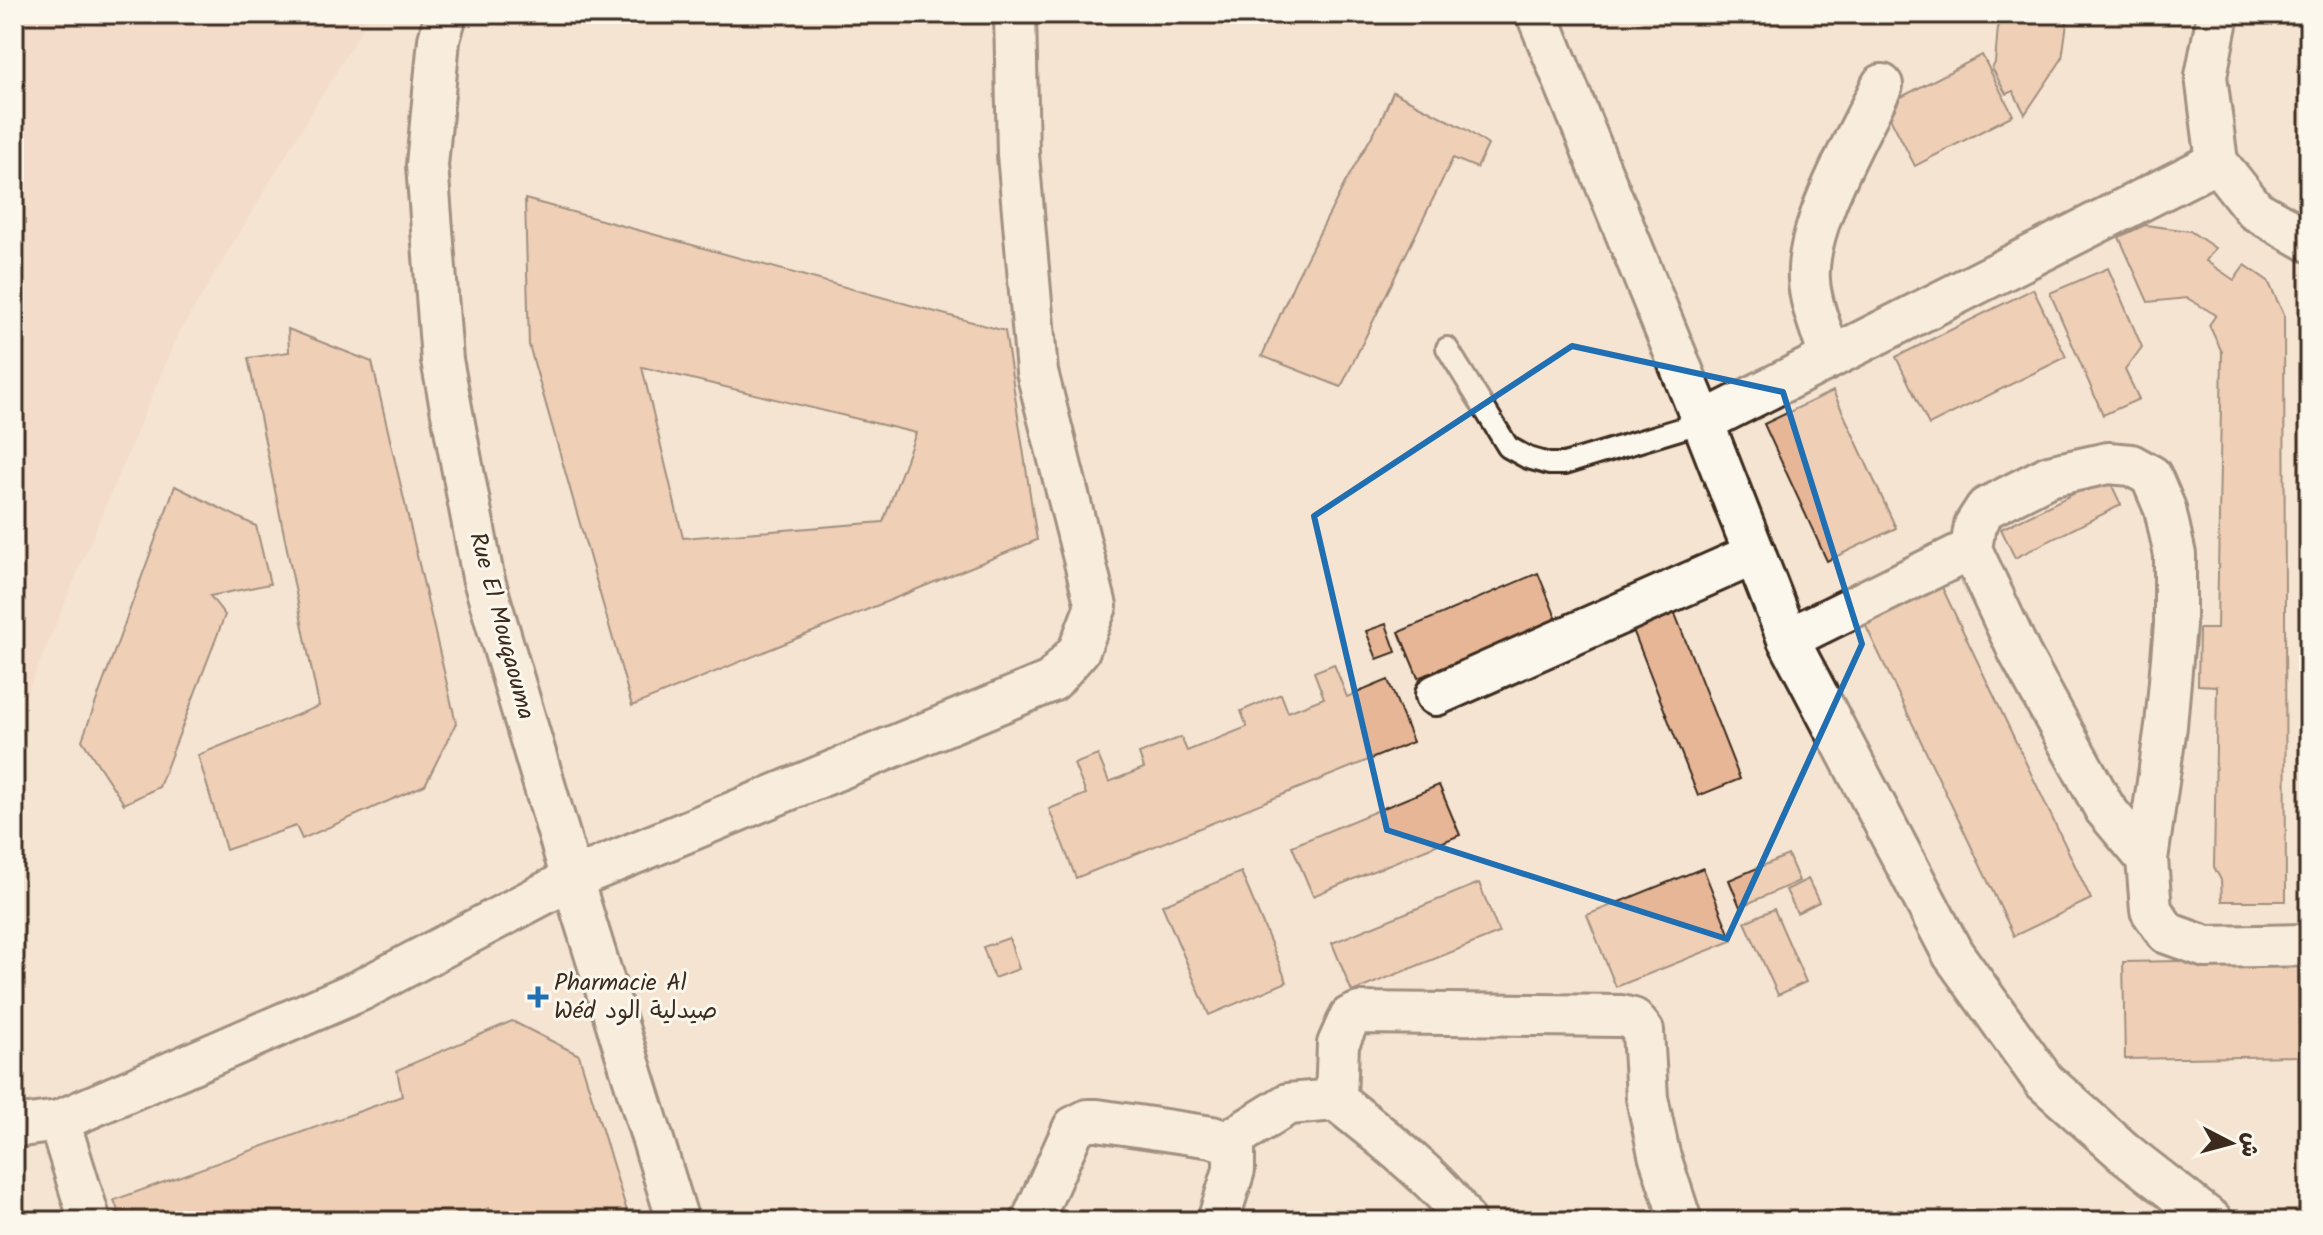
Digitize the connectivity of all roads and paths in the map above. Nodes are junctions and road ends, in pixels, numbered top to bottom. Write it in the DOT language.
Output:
graph roads {
  1 [pos="446,14"];
  2 [pos="1015,14"];
  3 [pos="1537,14"];
  4 [pos="2218,14"];
  5 [pos="1882,85"];
  6 [pos="2217,162"];
  7 [pos="2309,241"];
  8 [pos="1447,348"];
  9 [pos="1830,358"];
  10 [pos="1703,422"];
  11 [pos="1971,549"];
  12 [pos="1755,554"];
  13 [pos="1788,639"];
  14 [pos="1436,695"];
  15 [pos="2147,859"];
  16 [pos="572,879"];
  17 [pos="2309,945"];
  18 [pos="1336,1100"];
  19 [pos="59,1121"];
  20 [pos="14,1127"];
  21 [pos="1227,1142"];
  22 [pos="2192,1218"];
  23 [pos="90,1221"];
  24 [pos="678,1221"];
  25 [pos="1032,1221"];
  26 [pos="1218,1221"];
  27 [pos="1464,1221"];
  28 [pos="1681,1221"];
  1 -- 16 [label="street, Rue El Mouqaouma"];
  2 -- 16 [label="street"];
  3 -- 10 [label="street"];
  4 -- 6 [label="street"];
  5 -- 9 [label="street"];
  6 -- 7 [label="street"];
  6 -- 9 [label="street"];
  8 -- 10 [label="lane"];
  9 -- 10 [label="street"];
  10 -- 12 [label="street"];
  11 -- 13 [label="street"];
  11 -- 15 [label="street"];
  11 -- 15 [label="street"];
  12 -- 13 [label="street"];
  12 -- 14 [label="street"];
  13 -- 22 [label="street"];
  15 -- 17 [label="street"];
  16 -- 19 [label="street"];
  16 -- 24 [label="street, Rue El Mouqaouma"];
  18 -- 21 [label="street"];
  18 -- 27 [label="street"];
  18 -- 28 [label="street"];
  19 -- 20 [label="street"];
  19 -- 23 [label="street"];
  21 -- 25 [label="street"];
  21 -- 26 [label="street"];
}
